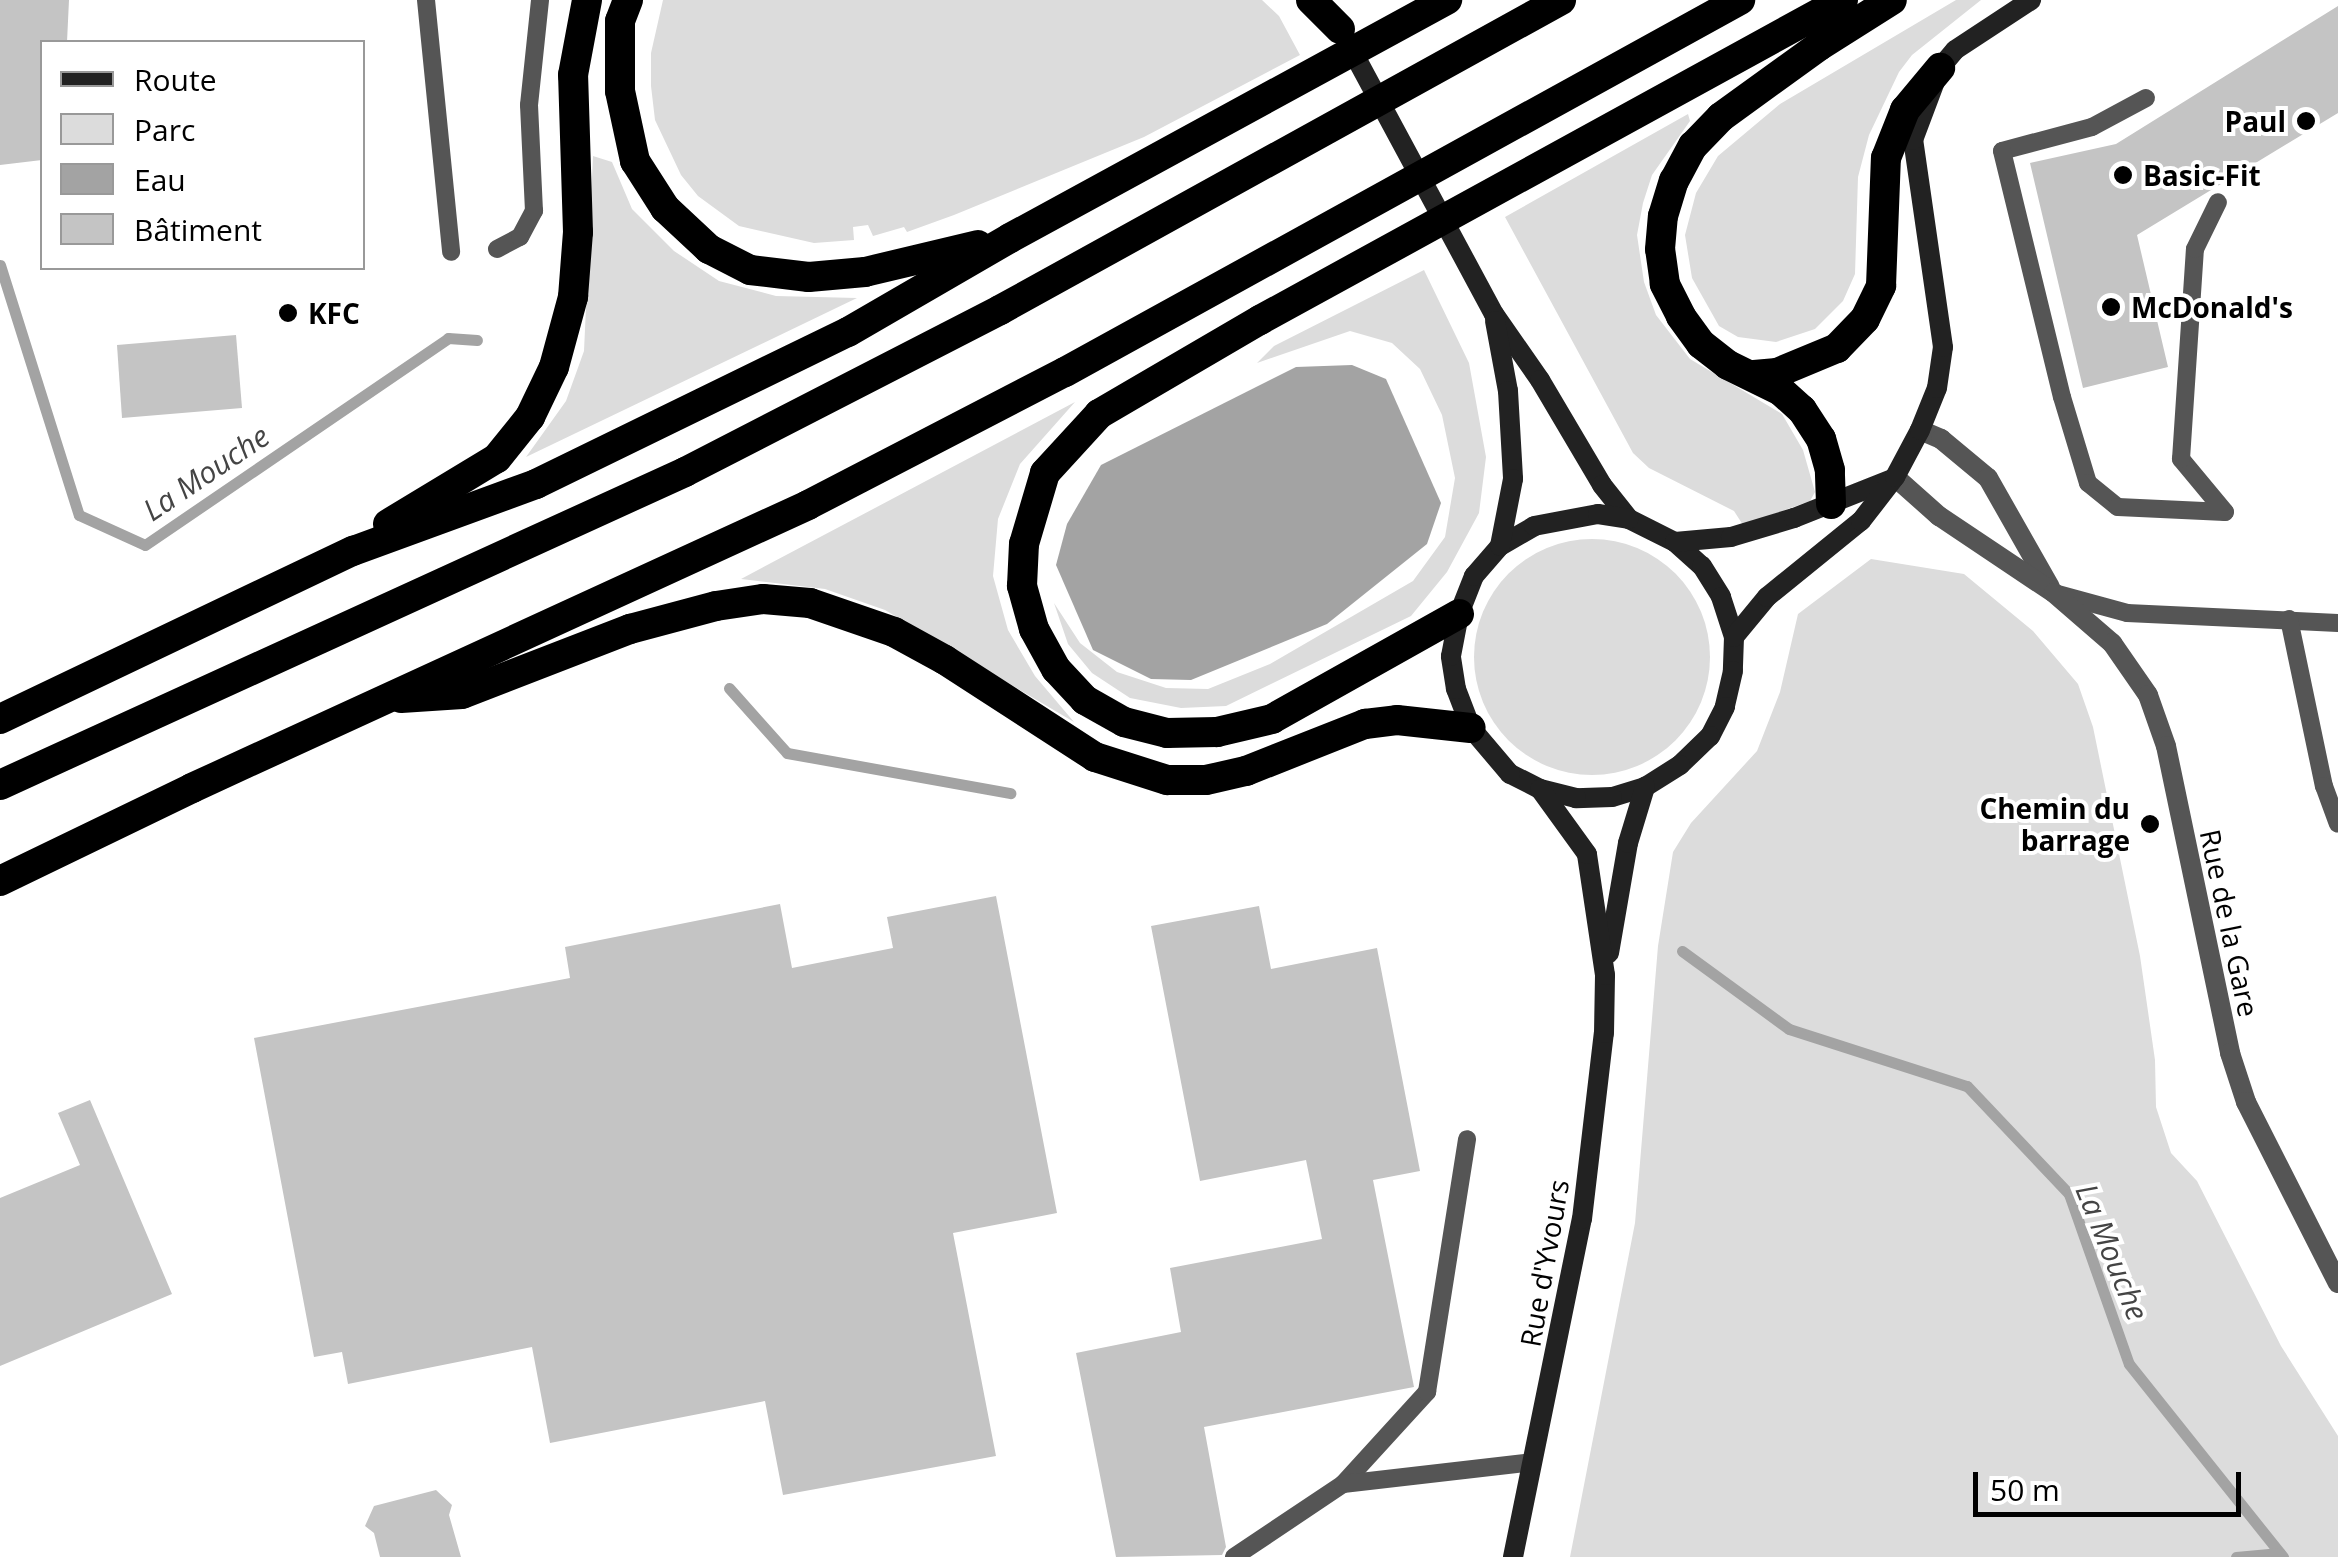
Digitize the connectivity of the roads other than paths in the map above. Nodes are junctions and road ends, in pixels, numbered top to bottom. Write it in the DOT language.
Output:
graph roads {
  1 [pos="426,0"];
  2 [pos="540,0"];
  3 [pos="586,0"];
  4 [pos="628,0"];
  5 [pos="1311,0"];
  6 [pos="1319,0"];
  7 [pos="1447,0"];
  8 [pos="1561,0"];
  9 [pos="1740,0"];
  10 [pos="1843,0"];
  11 [pos="1892,0"];
  12 [pos="2032,0"];
  13 [pos="1340,28"];
  14 [pos="1940,68"];
  15 [pos="2146,98"];
  16 [pos="2218,202"];
  17 [pos="1010,238"];
  18 [pos="496,249"];
  19 [pos="452,252"];
  20 [pos="1494,314"];
  21 [pos="1754,375"];
  22 [pos="1920,430"];
  23 [pos="1895,477"];
  24 [pos="1831,504"];
  25 [pos="1629,518"];
  26 [pos="1674,542"];
  27 [pos="1500,546"];
  28 [pos="1824,549"];
  29 [pos="353,551"];
  30 [pos="2054,592"];
  31 [pos="1459,614"];
  32 [pos="2289,619"];
  33 [pos="2338,622"];
  34 [pos="1734,638"];
  35 [pos="383,699"];
  36 [pos="0,720"];
  37 [pos="1472,728"];
  38 [pos="0,785"];
  39 [pos="1646,787"];
  40 [pos="1540,789"];
  41 [pos="2338,824"];
  42 [pos="0,881"];
  43 [pos="1606,975"];
  44 [pos="1467,1139"];
  45 [pos="2338,1283"];
  46 [pos="1534,1462"];
  47 [pos="1343,1484"];
  48 [pos="1234,1557"];
  49 [pos="1513,1557"];
  1 -- 19 [label="lane"];
  2 -- 18 [label="lane"];
  3 -- 29 [label="highway"];
  4 -- 17 [label="highway"];
  5 -- 13 [label="highway"];
  6 -- 13 [label="main road"];
  7 -- 17 [label="highway"];
  8 -- 38 [label="highway"];
  9 -- 35 [label="highway"];
  10 -- 31 [label="highway"];
  11 -- 21 [label="highway"];
  12 -- 14 [label="main road"];
  13 -- 20 [label="main road"];
  14 -- 21 [label="highway"];
  14 -- 22 [label="main road"];
  15 -- 16 [label="lane"];
  17 -- 29 [label="highway"];
  20 -- 25 [label="main road"];
  20 -- 27 [label="main road"];
  21 -- 24 [label="highway"];
  22 -- 23 [label="main road"];
  22 -- 30 [label="street, Rue de la Gare"];
  23 -- 24 [label="main road"];
  23 -- 28 [label="main road"];
  23 -- 30 [label="street, Rue de la Gare"];
  24 -- 26 [label="main road"];
  24 -- 28 [label="main road"];
  25 -- 26 [label="main road"];
  25 -- 27 [label="main road"];
  26 -- 34 [label="main road"];
  27 -- 31 [label="main road"];
  28 -- 34 [label="main road"];
  29 -- 36 [label="highway"];
  30 -- 32 [label="lane"];
  30 -- 45 [label="street, Rue de la Gare"];
  31 -- 37 [label="main road"];
  32 -- 33 [label="lane"];
  32 -- 41 [label="lane"];
  34 -- 39 [label="main road"];
  35 -- 37 [label="highway"];
  35 -- 42 [label="highway"];
  37 -- 40 [label="main road"];
  39 -- 40 [label="main road"];
  39 -- 43 [label="main road"];
  40 -- 43 [label="main road"];
  43 -- 46 [label="main road, Rue d'Yvours"];
  44 -- 47 [label="lane"];
  46 -- 47 [label="lane"];
  46 -- 49 [label="main road, Rue d'Yvours"];
  47 -- 48 [label="lane"];
}
